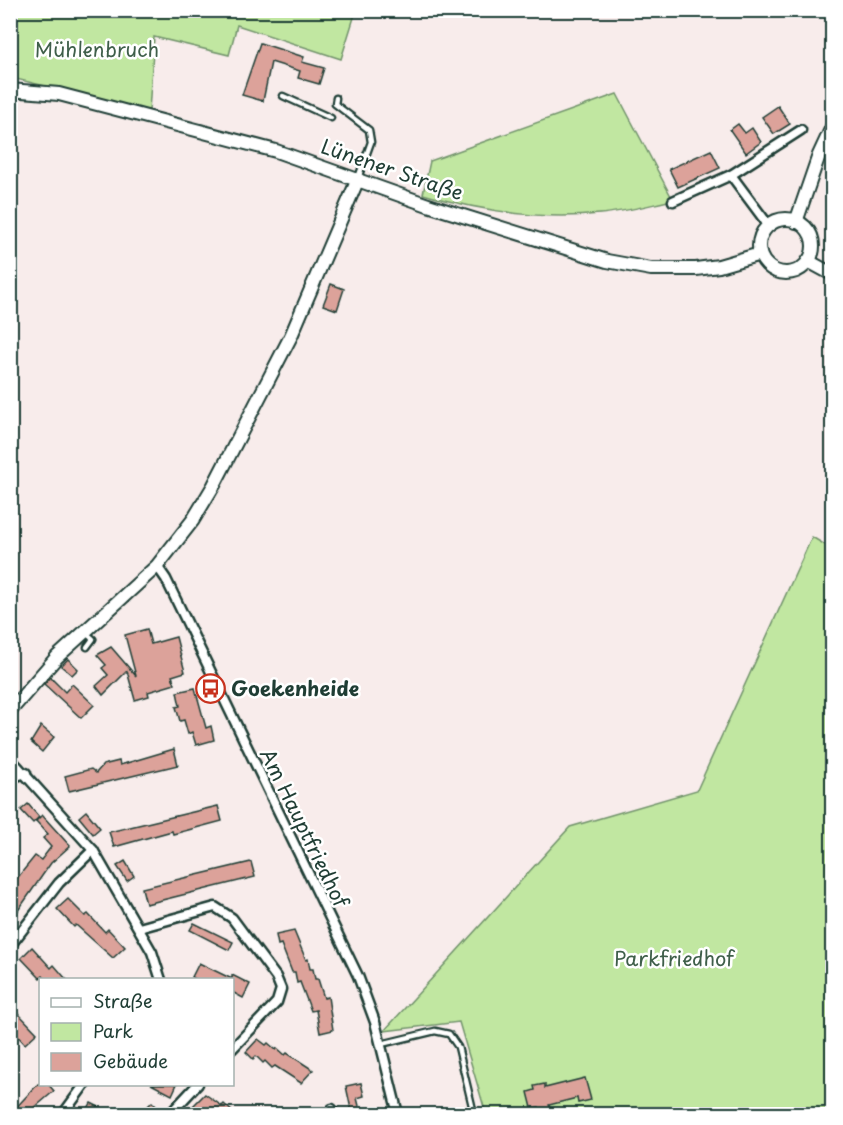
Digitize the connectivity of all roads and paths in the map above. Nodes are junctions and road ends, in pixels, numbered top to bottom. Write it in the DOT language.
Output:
graph roads {
  1 [pos="10,90"];
  2 [pos="283,96"];
  3 [pos="336,98"];
  4 [pos="332,118"];
  5 [pos="832,127"];
  6 [pos="801,130"];
  7 [pos="731,175"];
  8 [pos="358,179"];
  9 [pos="673,201"];
  10 [pos="796,222"];
  11 [pos="769,226"];
  12 [pos="760,254"];
  13 [pos="808,261"];
  14 [pos="832,274"];
  15 [pos="157,566"];
  16 [pos="84,631"];
  17 [pos="87,647"];
  18 [pos="10,711"];
  19 [pos="10,758"];
  20 [pos="26,773"];
  21 [pos="10,778"];
  22 [pos="93,850"];
  23 [pos="139,928"];
  24 [pos="10,946"];
  25 [pos="161,978"];
  26 [pos="381,1044"];
  27 [pos="234,1047"];
  28 [pos="84,1086"];
  29 [pos="196,1086"];
  30 [pos="63,1114"];
  31 [pos="170,1114"];
  32 [pos="398,1114"];
  33 [pos="474,1114"];
  1 -- 8 [label="main road, Lünener Straße"];
  2 -- 4 [label="lane"];
  3 -- 8 [label="lane"];
  5 -- 10 [label="main road"];
  6 -- 7 [label="street"];
  7 -- 9 [label="street"];
  7 -- 11 [label="street"];
  8 -- 12 [label="main road, Lünener Straße"];
  8 -- 15 [label="main road"];
  10 -- 11 [label="main road"];
  10 -- 13 [label="main road"];
  11 -- 12 [label="main road"];
  12 -- 13 [label="main road"];
  13 -- 14 [label="main road"];
  15 -- 16 [label="main road"];
  15 -- 26 [label="street, Am Hauptfriedhof"];
  16 -- 17 [label="lane"];
  16 -- 18 [label="main road"];
  19 -- 20 [label="street"];
  20 -- 21 [label="street"];
  20 -- 22 [label="street"];
  22 -- 23 [label="street"];
  22 -- 24 [label="street"];
  23 -- 25 [label="street"];
  23 -- 27 [label="street"];
  26 -- 32 [label="street, Am Hauptfriedhof"];
  26 -- 33 [label="lane"];
  28 -- 30 [label="street"];
  29 -- 31 [label="street"];
}
